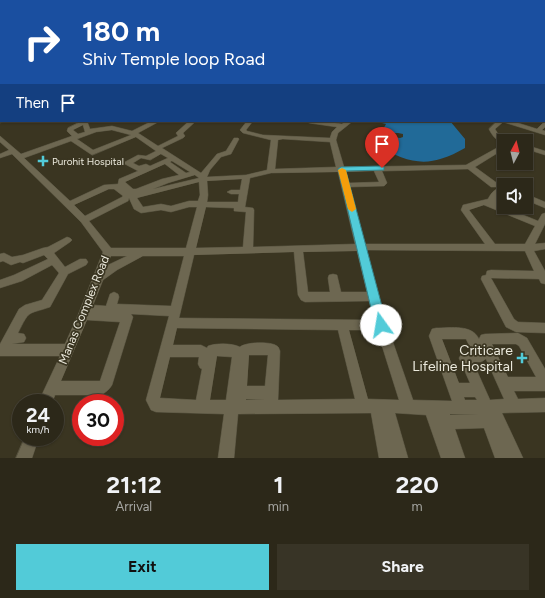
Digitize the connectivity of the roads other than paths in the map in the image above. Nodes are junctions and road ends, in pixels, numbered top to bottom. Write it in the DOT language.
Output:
graph roads {
  1 [pos="155,122"];
  2 [pos="192,122"];
  3 [pos="249,122"];
  4 [pos="316,122"];
  5 [pos="348,122"];
  6 [pos="500,122"];
  7 [pos="511,122"];
  8 [pos="545,123"];
  9 [pos="525,124"];
  10 [pos="342,126"];
  11 [pos="542,131"];
  12 [pos="88,132"];
  13 [pos="135,134"];
  14 [pos="497,136"];
  15 [pos="74,137"];
  16 [pos="0,138"];
  17 [pos="275,138"];
  18 [pos="236,139"];
  19 [pos="333,140"];
  20 [pos="533,149"];
  21 [pos="160,150"];
  22 [pos="497,150"];
  23 [pos="545,153"];
  24 [pos="16,154"];
  25 [pos="0,156"];
  26 [pos="170,158"];
  27 [pos="468,166"];
  28 [pos="341,169"];
  29 [pos="377,169"];
  30 [pos="271,171"];
  31 [pos="184,175"];
  32 [pos="201,176"];
  33 [pos="246,179"];
  34 [pos="219,181"];
  35 [pos="346,185"];
  36 [pos="494,185"];
  37 [pos="231,192"];
  38 [pos="244,192"];
  39 [pos="497,193"];
  40 [pos="533,200"];
  41 [pos="497,202"];
  42 [pos="545,204"];
  43 [pos="68,205"];
  44 [pos="202,207"];
  45 [pos="525,214"];
  46 [pos="84,220"];
  47 [pos="542,221"];
  48 [pos="68,240"];
  49 [pos="545,246"];
  50 [pos="362,248"];
  51 [pos="493,248"];
  52 [pos="528,248"];
  53 [pos="298,249"];
  54 [pos="248,250"];
  55 [pos="108,252"];
  56 [pos="143,252"];
  57 [pos="189,252"];
  58 [pos="51,256"];
  59 [pos="0,258"];
  60 [pos="83,262"];
  61 [pos="64,272"];
  62 [pos="99,276"];
  63 [pos="333,278"];
  64 [pos="543,278"];
  65 [pos="0,284"];
  66 [pos="374,296"];
  67 [pos="114,297"];
  68 [pos="336,297"];
  69 [pos="104,310"];
  70 [pos="176,311"];
  71 [pos="85,312"];
  72 [pos="172,323"];
  73 [pos="342,324"];
  74 [pos="381,325"];
  75 [pos="545,328"];
  76 [pos="2,350"];
  77 [pos="68,350"];
  78 [pos="166,351"];
  79 [pos="545,383"];
  80 [pos="504,384"];
  81 [pos="51,388"];
  82 [pos="455,390"];
  83 [pos="478,390"];
  84 [pos="240,392"];
  85 [pos="49,394"];
  86 [pos="271,400"];
  87 [pos="514,405"];
  88 [pos="545,405"];
  89 [pos="375,406"];
  90 [pos="486,406"];
  91 [pos="199,407"];
  92 [pos="232,407"];
  93 [pos="408,407"];
  94 [pos="461,407"];
  95 [pos="439,413"];
  96 [pos="488,421"];
  97 [pos="29,446"];
  98 [pos="24,458"];
  99 [pos="222,458"];
  100 [pos="226,458"];
  101 [pos="387,458"];
  102 [pos="400,458"];
  103 [pos="448,458"];
  104 [pos="457,458"];
  105 [pos="503,458"];
  106 [pos="515,458"];
  1 -- 13 [label="street"];
  2 -- 21 [label="street"];
  3 -- 17 [label="street"];
  4 -- 10 [label="street"];
  5 -- 10 [label="street"];
  6 -- 14 [label="street"];
  7 -- 9 [label="street"];
  8 -- 11 [label="street"];
  9 -- 11 [label="street"];
  10 -- 19 [label="street"];
  12 -- 13 [label="street"];
  12 -- 15 [label="street"];
  12 -- 15 [label="street"];
  13 -- 15 [label="street"];
  13 -- 21 [label="street"];
  15 -- 24 [label="street"];
  16 -- 24 [label="street, Manas Complex Road"];
  17 -- 19 [label="street"];
  17 -- 30 [label="street"];
  18 -- 32 [label="street"];
  19 -- 28 [label="street"];
  20 -- 23 [label="street"];
  21 -- 26 [label="street"];
  21 -- 26 [label="street"];
  22 -- 27 [label="street"];
  24 -- 25 [label="street"];
  24 -- 43 [label="street, Manas Complex Road"];
  26 -- 31 [label="street"];
  26 -- 31 [label="street"];
  26 -- 32 [label="street"];
  27 -- 29 [label="street"];
  27 -- 36 [label="street"];
  28 -- 29 [label="street"];
  28 -- 30 [label="street"];
  28 -- 35 [label="street"];
  29 -- 35 [label="street"];
  30 -- 33 [label="street"];
  31 -- 32 [label="street"];
  32 -- 33 [label="street"];
  32 -- 44 [label="street"];
  32 -- 44 [label="street"];
  33 -- 34 [label="street"];
  33 -- 38 [label="street"];
  35 -- 50 [label="street"];
  37 -- 38 [label="street"];
  38 -- 44 [label="street"];
  39 -- 41 [label="street"];
  40 -- 42 [label="street"];
  43 -- 46 [label="street, Manas Complex Road"];
  43 -- 46 [label="street"];
  44 -- 54 [label="street"];
  44 -- 57 [label="street"];
  45 -- 47 [label="street"];
  46 -- 55 [label="street, Manas Complex Road"];
  47 -- 51 [label="street"];
  47 -- 52 [label="street"];
  48 -- 58 [label="street"];
  49 -- 52 [label="street"];
  50 -- 51 [label="street"];
  50 -- 53 [label="street"];
  50 -- 66 [label="street"];
  51 -- 52 [label="street"];
  52 -- 64 [label="street"];
  53 -- 54 [label="street"];
  53 -- 68 [label="street"];
  54 -- 57 [label="street"];
  55 -- 56 [label="street"];
  55 -- 62 [label="street, Manas Complex Road"];
  56 -- 57 [label="street"];
  56 -- 62 [label="street"];
  57 -- 70 [label="street"];
  58 -- 59 [label="street"];
  58 -- 61 [label="street"];
  58 -- 65 [label="street"];
  60 -- 61 [label="street"];
  61 -- 76 [label="street"];
  62 -- 71 [label="street, Manas Complex Road"];
  63 -- 68 [label="street"];
  64 -- 75 [label="street"];
  66 -- 68 [label="street"];
  66 -- 74 [label="street"];
  67 -- 70 [label="street"];
  69 -- 71 [label="street"];
  70 -- 72 [label="street"];
  71 -- 77 [label="street, Manas Complex Road"];
  71 -- 81 [label="street"];
  72 -- 73 [label="street"];
  72 -- 78 [label="street"];
  73 -- 74 [label="street"];
  73 -- 89 [label="street"];
  74 -- 93 [label="street"];
  76 -- 77 [label="street"];
  77 -- 81 [label="street, Manas Complex Road"];
  78 -- 91 [label="street"];
  78 -- 91 [label="street"];
  79 -- 80 [label="street"];
  79 -- 80 [label="street"];
  80 -- 87 [label="street"];
  81 -- 85 [label="street, Manas Complex Road"];
  82 -- 83 [label="street"];
  82 -- 83 [label="street"];
  82 -- 94 [label="street"];
  83 -- 90 [label="street"];
  84 -- 86 [label="street"];
  84 -- 86 [label="street"];
  84 -- 92 [label="street"];
  86 -- 89 [label="street"];
  86 -- 92 [label="street"];
  87 -- 88 [label="street"];
  87 -- 90 [label="street"];
  89 -- 93 [label="street"];
  89 -- 101 [label="street"];
  89 -- 102 [label="street"];
  90 -- 94 [label="street"];
  90 -- 96 [label="street"];
  90 -- 106 [label="street"];
  91 -- 92 [label="street"];
  91 -- 92 [label="street"];
  92 -- 99 [label="street"];
  92 -- 100 [label="street"];
  93 -- 95 [label="street"];
  94 -- 95 [label="street"];
  95 -- 96 [label="street"];
  95 -- 103 [label="street"];
  95 -- 104 [label="street"];
  96 -- 105 [label="street"];
  97 -- 98 [label="street"];
}
